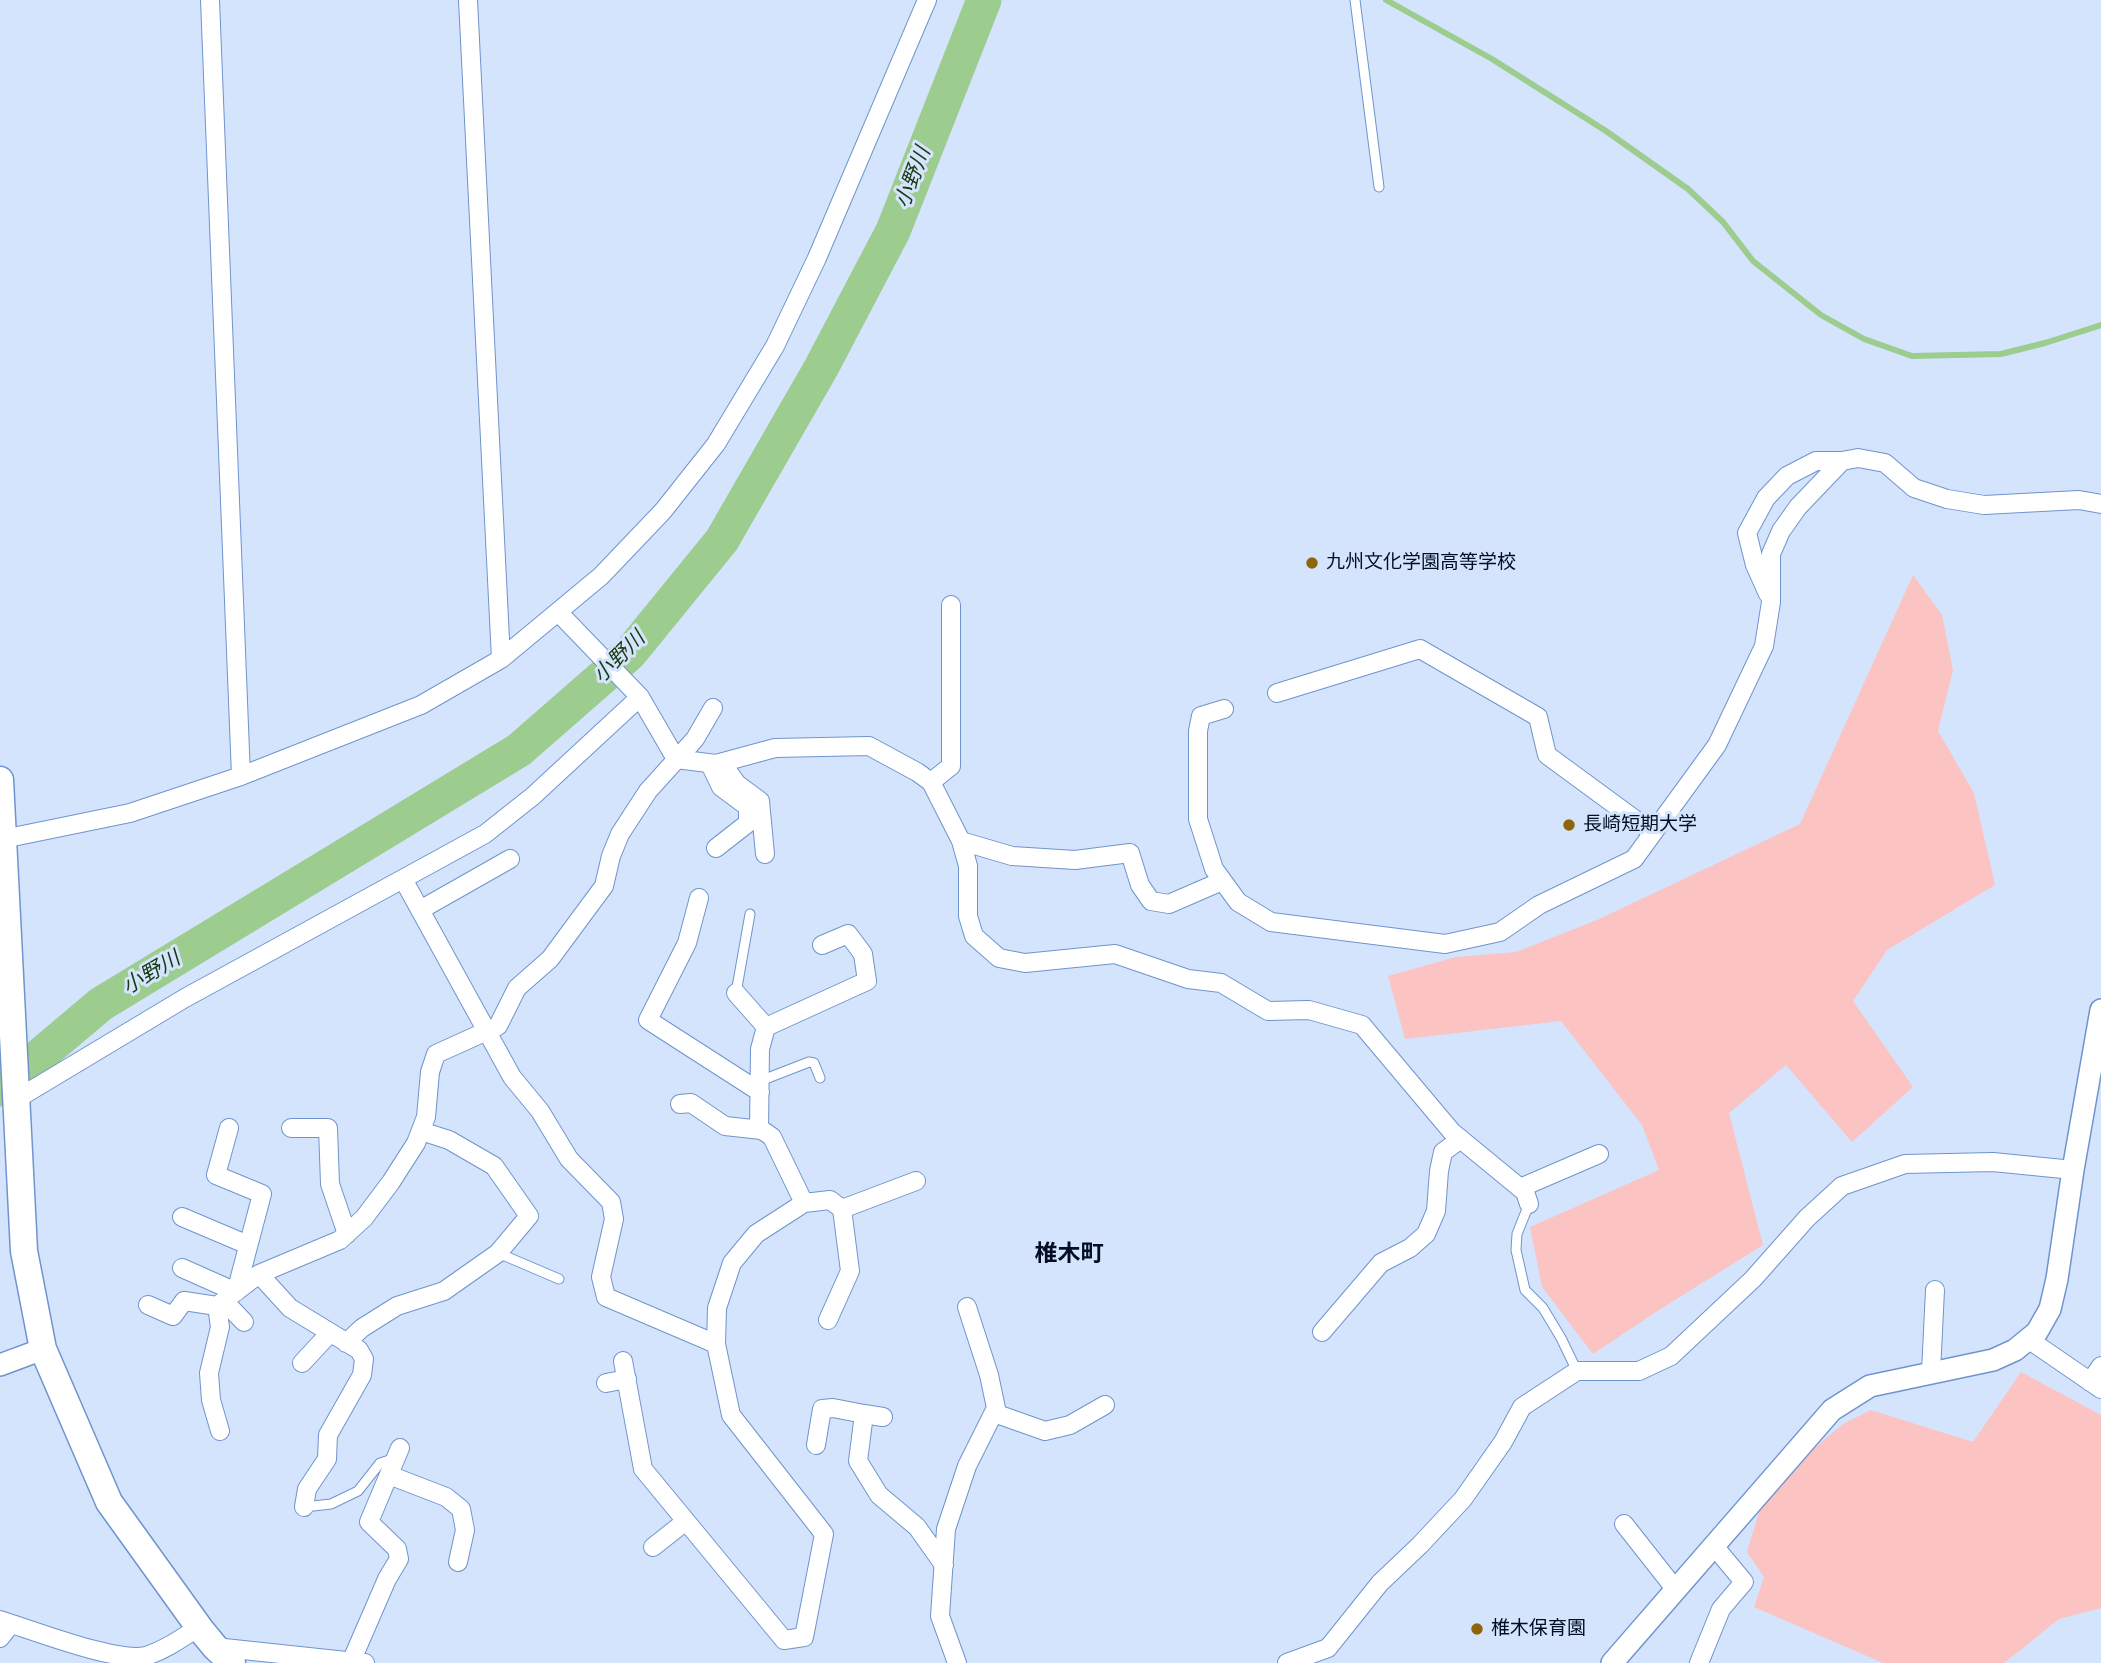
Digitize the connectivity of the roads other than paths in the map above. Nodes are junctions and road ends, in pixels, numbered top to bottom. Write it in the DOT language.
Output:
graph roads {
  1 [pos="210,0"];
  2 [pos="468,0"];
  3 [pos="927,0"];
  4 [pos="1355,0"];
  5 [pos="1379,187"];
  6 [pos="1842,461"];
  7 [pos="2101,503"];
  8 [pos="1771,602"];
  9 [pos="951,605"];
  10 [pos="563,617"];
  11 [pos="501,659"];
  12 [pos="1277,693"];
  13 [pos="637,694"];
  14 [pos="713,708"];
  15 [pos="1224,709"];
  16 [pos="676,759"];
  17 [pos="716,763"];
  18 [pos="241,776"];
  19 [pos="0,780"];
  20 [pos="931,782"];
  21 [pos="1652,832"];
  22 [pos="3,839"];
  23 [pos="961,841"];
  24 [pos="716,848"];
  25 [pos="765,854"];
  26 [pos="510,859"];
  27 [pos="403,879"];
  28 [pos="1222,881"];
  29 [pos="699,898"];
  30 [pos="420,910"];
  31 [pos="750,914"];
  32 [pos="4,918"];
  33 [pos="822,945"];
  34 [pos="736,993"];
  35 [pos="2101,1010"];
  36 [pos="766,1027"];
  37 [pos="486,1031"];
  38 [pos="820,1078"];
  39 [pos="760,1086"];
  40 [pos="15,1100"];
  41 [pos="680,1104"];
  42 [pos="229,1128"];
  43 [pos="290,1128"];
  44 [pos="759,1130"];
  45 [pos="421,1131"];
  46 [pos="1461,1139"];
  47 [pos="1599,1154"];
  48 [pos="2073,1170"];
  49 [pos="916,1181"];
  50 [pos="1520,1188"];
  51 [pos="804,1203"];
  52 [pos="1529,1205"];
  53 [pos="842,1209"];
  54 [pos="182,1217"];
  55 [pos="347,1234"];
  56 [pos="248,1245"];
  57 [pos="498,1253"];
  58 [pos="182,1268"];
  59 [pos="258,1274"];
  60 [pos="559,1279"];
  61 [pos="1935,1290"];
  62 [pos="225,1300"];
  63 [pos="148,1305"];
  64 [pos="967,1307"];
  65 [pos="828,1320"];
  66 [pos="244,1322"];
  67 [pos="1322,1332"];
  68 [pos="329,1334"];
  69 [pos="2028,1339"];
  70 [pos="346,1343"];
  71 [pos="716,1344"];
  72 [pos="43,1349"];
  73 [pos="302,1363"];
  74 [pos="0,1365"];
  75 [pos="2101,1366"];
  76 [pos="1577,1371"];
  77 [pos="1931,1372"];
  78 [pos="606,1382"];
  79 [pos="2096,1385"];
  80 [pos="1105,1405"];
  81 [pos="994,1413"];
  82 [pos="864,1414"];
  83 [pos="883,1417"];
  84 [pos="220,1431"];
  85 [pos="816,1445"];
  86 [pos="395,1461"];
  87 [pos="304,1507"];
  88 [pos="686,1521"];
  89 [pos="1624,1524"];
  90 [pos="1714,1546"];
  91 [pos="653,1547"];
  92 [pos="458,1562"];
  93 [pos="944,1564"];
  94 [pos="1676,1590"];
  95 [pos="4,1627"];
  96 [pos="215,1645"];
  97 [pos="159,1656"];
  98 [pos="1331,1656"];
  99 [pos="358,1662"];
  100 [pos="957,1663"];
  101 [pos="1287,1663"];
  102 [pos="1612,1663"];
  103 [pos="1699,1663"];
  1 -- 18 [label="street"];
  2 -- 11 [label="street"];
  3 -- 10 [label="street"];
  4 -- 5 [label="lane"];
  6 -- 7 [label="street"];
  6 -- 8 [label="street"];
  6 -- 8 [label="street"];
  8 -- 21 [label="street"];
  9 -- 20 [label="street"];
  10 -- 11 [label="street"];
  10 -- 13 [label="street"];
  11 -- 18 [label="street"];
  12 -- 21 [label="street"];
  13 -- 16 [label="street"];
  13 -- 27 [label="street"];
  14 -- 16 [label="street"];
  15 -- 28 [label="street"];
  16 -- 17 [label="street"];
  16 -- 37 [label="street"];
  17 -- 20 [label="street"];
  17 -- 24 [label="street"];
  17 -- 25 [label="street"];
  18 -- 22 [label="street"];
  19 -- 22 [label="main road"];
  20 -- 23 [label="street"];
  21 -- 28 [label="street"];
  22 -- 32 [label="main road"];
  23 -- 28 [label="street"];
  23 -- 46 [label="street"];
  26 -- 30 [label="street"];
  27 -- 30 [label="street"];
  27 -- 40 [label="street"];
  29 -- 39 [label="street"];
  30 -- 37 [label="street"];
  31 -- 34 [label="lane"];
  32 -- 40 [label="main road"];
  33 -- 36 [label="street"];
  34 -- 36 [label="street"];
  35 -- 48 [label="street"];
  36 -- 39 [label="street"];
  37 -- 45 [label="street"];
  37 -- 71 [label="street"];
  38 -- 39 [label="lane"];
  39 -- 44 [label="street"];
  40 -- 72 [label="main road"];
  41 -- 44 [label="street"];
  42 -- 56 [label="street"];
  43 -- 55 [label="street"];
  44 -- 51 [label="street"];
  45 -- 55 [label="street"];
  45 -- 57 [label="street"];
  46 -- 50 [label="street"];
  46 -- 67 [label="street"];
  47 -- 50 [label="street"];
  48 -- 69 [label="street"];
  48 -- 76 [label="street"];
  49 -- 53 [label="street"];
  50 -- 52 [label="street"];
  51 -- 53 [label="street"];
  51 -- 71 [label="street"];
  52 -- 76 [label="lane"];
  53 -- 65 [label="street"];
  54 -- 56 [label="street"];
  55 -- 59 [label="street"];
  56 -- 62 [label="street"];
  57 -- 60 [label="lane"];
  57 -- 70 [label="street"];
  58 -- 62 [label="street"];
  59 -- 62 [label="street"];
  59 -- 68 [label="street"];
  61 -- 77 [label="street"];
  62 -- 63 [label="street"];
  62 -- 66 [label="street"];
  62 -- 84 [label="street"];
  64 -- 81 [label="street"];
  68 -- 70 [label="street"];
  68 -- 73 [label="street"];
  69 -- 77 [label="street"];
  69 -- 79 [label="street"];
  70 -- 87 [label="street"];
  71 -- 88 [label="street"];
  72 -- 74 [label="street"];
  72 -- 96 [label="main road"];
  75 -- 79 [label="street"];
  76 -- 98 [label="street"];
  77 -- 90 [label="street"];
  78 -- 88 [label="street"];
  80 -- 81 [label="street"];
  81 -- 93 [label="street"];
  82 -- 83 [label="street"];
  82 -- 85 [label="street"];
  82 -- 93 [label="street"];
  86 -- 87 [label="lane"];
  86 -- 92 [label="street"];
  86 -- 99 [label="street"];
  88 -- 91 [label="street"];
  89 -- 94 [label="street"];
  90 -- 94 [label="street"];
  90 -- 103 [label="street"];
  93 -- 100 [label="street"];
  94 -- 102 [label="street"];
  95 -- 97 [label="street"];
  96 -- 97 [label="street"];
  96 -- 99 [label="street"];
  98 -- 101 [label="street"];
}
